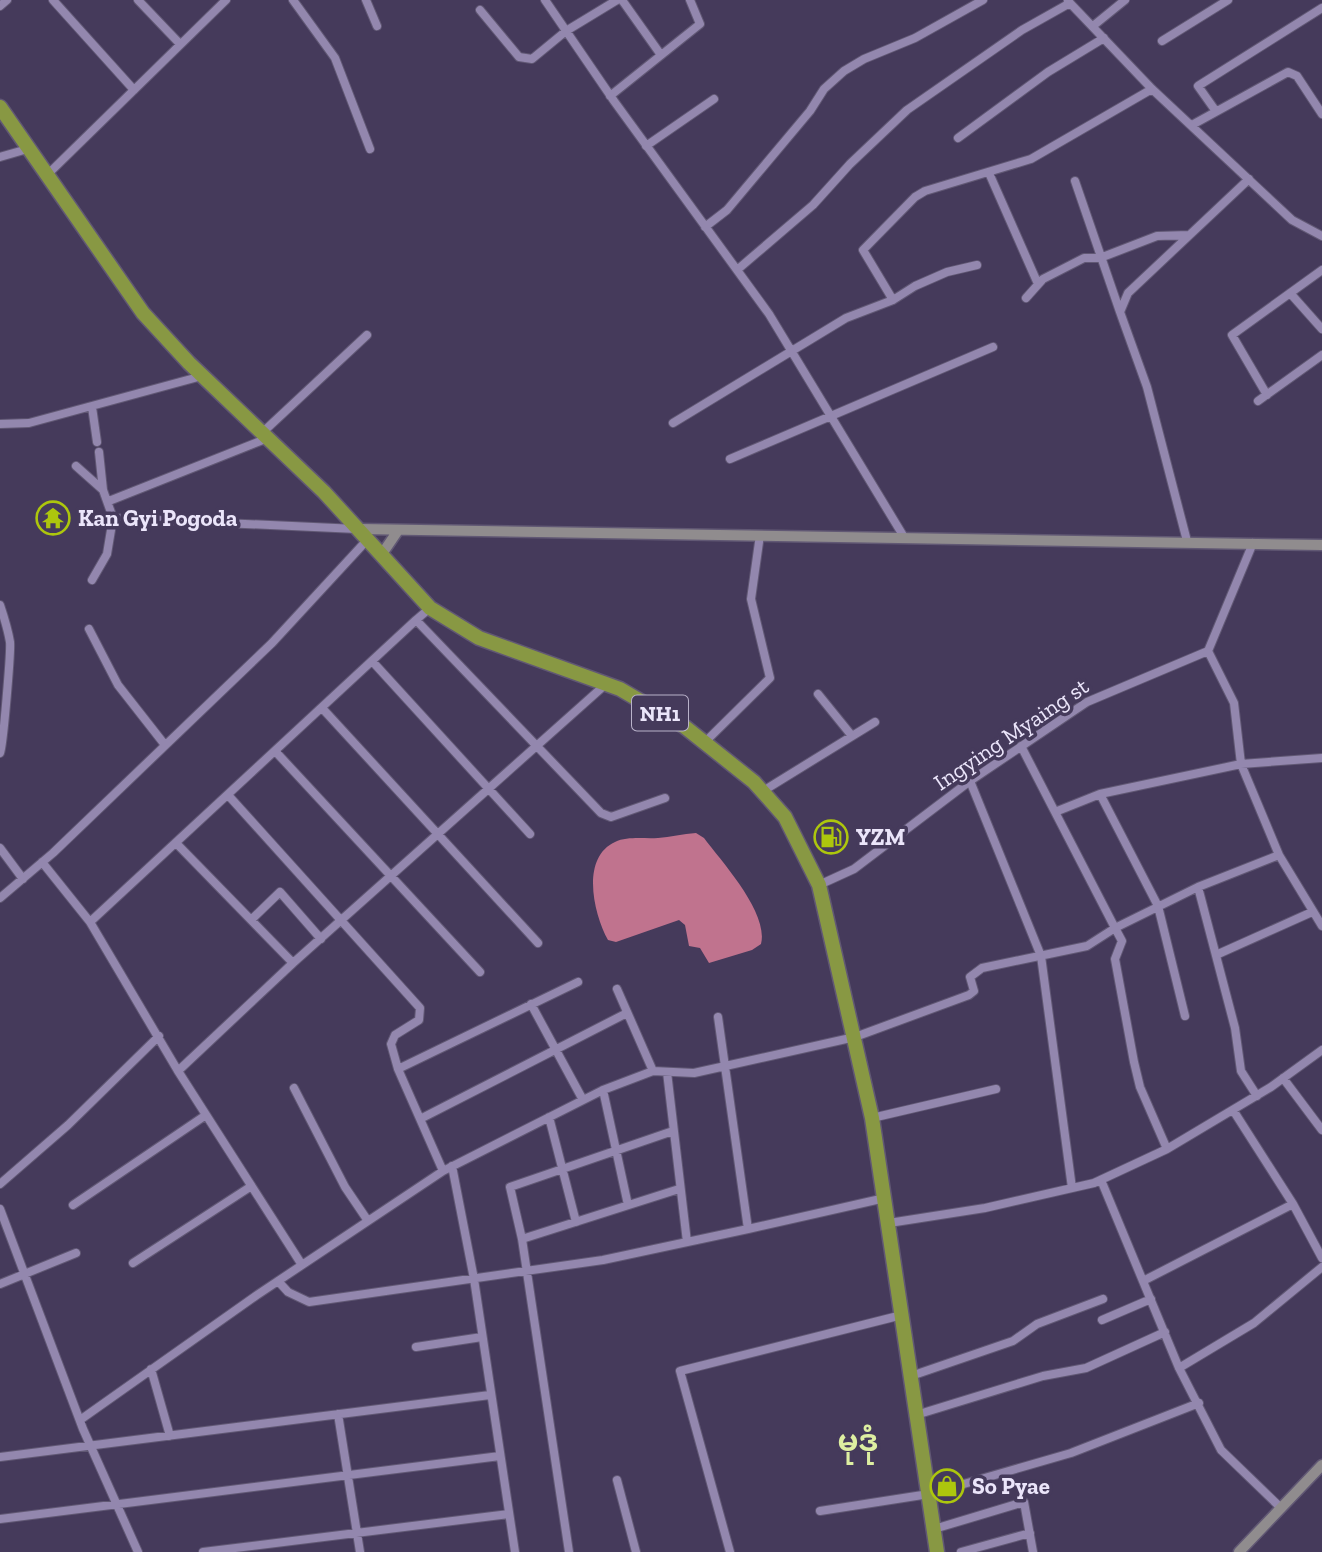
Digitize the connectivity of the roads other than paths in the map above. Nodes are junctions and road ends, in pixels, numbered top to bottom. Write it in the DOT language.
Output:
graph roads {
  1 [pos="7,0"];
  2 [pos="53,0"];
  3 [pos="138,0"];
  4 [pos="293,0"];
  5 [pos="366,0"];
  6 [pos="545,0"];
  7 [pos="620,0"];
  8 [pos="690,0"];
  9 [pos="983,0"];
  10 [pos="1125,0"];
  11 [pos="1228,0"];
  12 [pos="220,2"];
  13 [pos="1069,2"];
  14 [pos="0,6"];
  15 [pos="1322,8"];
  16 [pos="480,10"];
  17 [pos="377,26"];
  18 [pos="1093,26"];
  19 [pos="566,31"];
  20 [pos="1104,38"];
  21 [pos="1162,41"];
  22 [pos="180,44"];
  23 [pos="661,55"];
  24 [pos="1152,89"];
  25 [pos="134,90"];
  26 [pos="610,96"];
  27 [pos="714,99"];
  28 [pos="0,107"];
  29 [pos="1214,110"];
  30 [pos="1322,114"];
  31 [pos="1192,125"];
  32 [pos="958,138"];
  33 [pos="646,146"];
  34 [pos="31,148"];
  35 [pos="370,149"];
  36 [pos="0,157"];
  37 [pos="989,173"];
  38 [pos="47,174"];
  39 [pos="1249,179"];
  40 [pos="1075,181"];
  41 [pos="705,227"];
  42 [pos="1189,236"];
  43 [pos="1322,236"];
  44 [pos="1100,258"];
  45 [pos="977,265"];
  46 [pos="737,270"];
  47 [pos="1322,270"];
  48 [pos="1038,284"];
  49 [pos="1290,293"];
  50 [pos="1026,298"];
  51 [pos="892,300"];
  52 [pos="1119,312"];
  53 [pos="1322,329"];
  54 [pos="368,335"];
  55 [pos="993,347"];
  56 [pos="792,353"];
  57 [pos="1322,355"];
  58 [pos="202,376"];
  59 [pos="1267,395"];
  60 [pos="1258,401"];
  61 [pos="92,407"];
  62 [pos="831,417"];
  63 [pos="673,423"];
  64 [pos="0,424"];
  65 [pos="10,426"];
  66 [pos="0,430"];
  67 [pos="266,435"];
  68 [pos="730,459"];
  69 [pos="76,466"];
  70 [pos="103,490"];
  71 [pos="109,502"];
  72 [pos="113,517"];
  73 [pos="397,532"];
  74 [pos="364,534"];
  75 [pos="760,535"];
  76 [pos="904,537"];
  77 [pos="1187,541"];
  78 [pos="1253,543"];
  79 [pos="1322,545"];
  80 [pos="382,554"];
  81 [pos="92,580"];
  82 [pos="0,604"];
  83 [pos="430,608"];
  84 [pos="416,620"];
  85 [pos="89,629"];
  86 [pos="1209,651"];
  87 [pos="372,661"];
  88 [pos="606,684"];
  89 [pos="818,694"];
  90 [pos="322,708"];
  91 [pos="875,722"];
  92 [pos="852,736"];
  93 [pos="704,743"];
  94 [pos="165,745"];
  95 [pos="536,745"];
  96 [pos="1021,746"];
  97 [pos="275,751"];
  98 [pos="0,753"];
  99 [pos="1322,758"];
  100 [pos="1241,764"];
  101 [pos="970,781"];
  102 [pos="488,787"];
  103 [pos="763,791"];
  104 [pos="1100,794"];
  105 [pos="228,795"];
  106 [pos="665,798"];
  107 [pos="1055,812"];
  108 [pos="438,834"];
  109 [pos="530,834"];
  110 [pos="176,843"];
  111 [pos="0,848"];
  112 [pos="1279,855"];
  113 [pos="42,862"];
  114 [pos="389,876"];
  115 [pos="23,878"];
  116 [pos="818,886"];
  117 [pos="1198,887"];
  118 [pos="0,898"];
  119 [pos="1158,906"];
  120 [pos="1312,912"];
  121 [pos="252,919"];
  122 [pos="90,922"];
  123 [pos="340,923"];
  124 [pos="1322,926"];
  125 [pos="1115,928"];
  126 [pos="321,939"];
  127 [pos="538,943"];
  128 [pos="1216,955"];
  129 [pos="1041,956"];
  130 [pos="293,963"];
  131 [pos="480,972"];
  132 [pos="578,982"];
  133 [pos="617,989"];
  134 [pos="531,1004"];
  135 [pos="627,1013"];
  136 [pos="1185,1016"];
  137 [pos="718,1017"];
  138 [pos="159,1036"];
  139 [pos="855,1037"];
  140 [pos="554,1050"];
  141 [pos="1322,1050"];
  142 [pos="727,1068"];
  143 [pos="398,1069"];
  144 [pos="178,1071"];
  145 [pos="653,1071"];
  146 [pos="667,1072"];
  147 [pos="1283,1078"];
  148 [pos="294,1088"];
  149 [pos="996,1089"];
  150 [pos="603,1090"];
  151 [pos="1257,1096"];
  152 [pos="583,1100"];
  153 [pos="1233,1110"];
  154 [pos="206,1115"];
  155 [pos="549,1117"];
  156 [pos="422,1118"];
  157 [pos="872,1118"];
  158 [pos="1322,1130"];
  159 [pos="673,1131"];
  160 [pos="616,1149"];
  161 [pos="1167,1149"];
  162 [pos="452,1166"];
  163 [pos="562,1167"];
  164 [pos="443,1171"];
  165 [pos="1101,1180"];
  166 [pos="0,1184"];
  167 [pos="250,1186"];
  168 [pos="1072,1188"];
  169 [pos="679,1189"];
  170 [pos="885,1198"];
  171 [pos="73,1205"];
  172 [pos="628,1205"];
  173 [pos="1293,1205"];
  174 [pos="0,1209"];
  175 [pos="368,1221"];
  176 [pos="576,1222"];
  177 [pos="889,1223"];
  178 [pos="748,1229"];
  179 [pos="522,1239"];
  180 [pos="687,1242"];
  181 [pos="76,1253"];
  182 [pos="1322,1258"];
  183 [pos="133,1263"];
  184 [pos="302,1265"];
  185 [pos="1322,1266"];
  186 [pos="528,1268"];
  187 [pos="24,1272"];
  188 [pos="474,1279"];
  189 [pos="278,1281"];
  190 [pos="1143,1281"];
  191 [pos="0,1284"];
  192 [pos="1103,1299"];
  193 [pos="1151,1299"];
  194 [pos="902,1315"];
  195 [pos="1102,1320"];
  196 [pos="1165,1332"];
  197 [pos="482,1336"];
  198 [pos="416,1347"];
  199 [pos="1179,1368"];
  200 [pos="151,1370"];
  201 [pos="911,1376"];
  202 [pos="491,1395"];
  203 [pos="1199,1403"];
  204 [pos="338,1414"];
  205 [pos="916,1415"];
  206 [pos="80,1420"];
  207 [pos="170,1436"];
  208 [pos="91,1446"];
  209 [pos="500,1456"];
  210 [pos="0,1457"];
  211 [pos="1322,1465"];
  212 [pos="348,1476"];
  213 [pos="617,1480"];
  214 [pos="929,1494"];
  215 [pos="117,1505"];
  216 [pos="1281,1508"];
  217 [pos="820,1511"];
  218 [pos="509,1514"];
  219 [pos="0,1519"];
  220 [pos="934,1529"];
  221 [pos="356,1533"];
  222 [pos="1030,1533"];
  223 [pos="138,1552"];
  224 [pos="203,1552"];
  225 [pos="360,1552"];
  226 [pos="515,1552"];
  227 [pos="569,1552"];
  228 [pos="636,1552"];
  229 [pos="730,1552"];
  230 [pos="937,1552"];
  231 [pos="961,1552"];
  232 [pos="1033,1552"];
  233 [pos="1239,1552"];
  1 -- 14 [label="street"];
  2 -- 25 [label="street"];
  3 -- 22 [label="street"];
  4 -- 35 [label="street"];
  5 -- 17 [label="street"];
  6 -- 19 [label="street"];
  7 -- 19 [label="street"];
  7 -- 23 [label="street"];
  8 -- 23 [label="street"];
  9 -- 41 [label="street"];
  10 -- 18 [label="street"];
  11 -- 21 [label="street"];
  12 -- 22 [label="street"];
  13 -- 18 [label="street"];
  13 -- 46 [label="street"];
  15 -- 29 [label="street"];
  16 -- 19 [label="street"];
  18 -- 20 [label="street"];
  19 -- 26 [label="street"];
  20 -- 24 [label="street"];
  20 -- 32 [label="street"];
  22 -- 25 [label="street"];
  23 -- 26 [label="street"];
  24 -- 31 [label="street"];
  24 -- 37 [label="street"];
  25 -- 38 [label="street"];
  26 -- 33 [label="street"];
  27 -- 33 [label="street"];
  28 -- 34 [label="highway, NH1"];
  29 -- 30 [label="street"];
  29 -- 31 [label="street"];
  31 -- 39 [label="street"];
  33 -- 41 [label="street"];
  34 -- 36 [label="street"];
  34 -- 38 [label="highway, NH1"];
  37 -- 48 [label="street"];
  37 -- 51 [label="street"];
  38 -- 58 [label="highway, NH1"];
  39 -- 42 [label="street"];
  39 -- 43 [label="street"];
  40 -- 44 [label="street"];
  41 -- 46 [label="street"];
  42 -- 44 [label="street"];
  42 -- 52 [label="street"];
  44 -- 48 [label="street"];
  44 -- 52 [label="street"];
  45 -- 51 [label="street"];
  46 -- 56 [label="street"];
  47 -- 49 [label="street"];
  48 -- 50 [label="street"];
  49 -- 53 [label="street"];
  49 -- 59 [label="street"];
  51 -- 56 [label="street"];
  52 -- 77 [label="street"];
  54 -- 67 [label="street"];
  55 -- 62 [label="street"];
  56 -- 62 [label="street"];
  56 -- 63 [label="street"];
  57 -- 59 [label="street"];
  58 -- 61 [label="street"];
  58 -- 67 [label="highway, NH1"];
  59 -- 60 [label="street"];
  61 -- 65 [label="street"];
  61 -- 70 [label="street"];
  62 -- 68 [label="street"];
  62 -- 76 [label="street"];
  64 -- 65 [label="street"];
  65 -- 66 [label="street"];
  67 -- 71 [label="street"];
  67 -- 74 [label="highway, NH1"];
  69 -- 70 [label="street"];
  70 -- 71 [label="street"];
  71 -- 72 [label="street"];
  72 -- 74 [label="street"];
  72 -- 81 [label="street"];
  73 -- 74 [label="main road"];
  73 -- 75 [label="main road"];
  73 -- 80 [label="main road"];
  74 -- 80 [label="highway, NH1"];
  74 -- 94 [label="street"];
  75 -- 76 [label="main road"];
  75 -- 93 [label="street"];
  76 -- 77 [label="main road"];
  77 -- 78 [label="main road"];
  78 -- 79 [label="main road"];
  78 -- 86 [label="street"];
  80 -- 83 [label="highway, NH1"];
  82 -- 98 [label="street"];
  83 -- 84 [label="street"];
  83 -- 88 [label="highway, NH1"];
  84 -- 87 [label="street"];
  84 -- 95 [label="street"];
  85 -- 94 [label="street"];
  86 -- 96 [label="street, Ingying Myaing st"];
  86 -- 100 [label="street"];
  87 -- 90 [label="street"];
  87 -- 102 [label="street"];
  88 -- 93 [label="highway, NH1"];
  88 -- 95 [label="street"];
  89 -- 92 [label="street"];
  90 -- 97 [label="street"];
  90 -- 108 [label="street"];
  91 -- 92 [label="street"];
  92 -- 103 [label="street"];
  93 -- 103 [label="highway, NH1"];
  94 -- 113 [label="street"];
  95 -- 102 [label="street"];
  95 -- 106 [label="street"];
  96 -- 101 [label="street, Ingying Myaing st"];
  96 -- 107 [label="street"];
  97 -- 105 [label="street"];
  97 -- 114 [label="street"];
  99 -- 100 [label="street"];
  100 -- 104 [label="street"];
  100 -- 112 [label="street"];
  101 -- 116 [label="street, Ingying Myaing st"];
  101 -- 129 [label="street"];
  102 -- 108 [label="street"];
  102 -- 109 [label="street"];
  103 -- 116 [label="highway, NH1"];
  104 -- 107 [label="street"];
  104 -- 119 [label="street"];
  105 -- 110 [label="street"];
  105 -- 123 [label="street"];
  107 -- 125 [label="street"];
  108 -- 114 [label="street"];
  108 -- 127 [label="street"];
  110 -- 121 [label="street"];
  110 -- 122 [label="street"];
  111 -- 115 [label="street"];
  112 -- 117 [label="street"];
  112 -- 120 [label="street"];
  113 -- 115 [label="street"];
  113 -- 122 [label="street"];
  114 -- 123 [label="street"];
  114 -- 131 [label="street"];
  115 -- 118 [label="street"];
  116 -- 139 [label="highway, NH1"];
  117 -- 119 [label="street"];
  117 -- 128 [label="street"];
  119 -- 125 [label="street"];
  119 -- 136 [label="street"];
  120 -- 124 [label="street"];
  120 -- 128 [label="street"];
  121 -- 126 [label="street"];
  121 -- 130 [label="street"];
  122 -- 138 [label="street"];
  123 -- 126 [label="street"];
  123 -- 143 [label="street"];
  125 -- 129 [label="street"];
  125 -- 161 [label="street"];
  126 -- 130 [label="street"];
  128 -- 151 [label="street"];
  129 -- 139 [label="street"];
  129 -- 168 [label="street"];
  130 -- 144 [label="street"];
  132 -- 134 [label="street"];
  133 -- 135 [label="street"];
  134 -- 140 [label="street"];
  134 -- 143 [label="street"];
  135 -- 140 [label="street"];
  135 -- 145 [label="street"];
  137 -- 142 [label="street"];
  138 -- 144 [label="street"];
  138 -- 166 [label="street"];
  139 -- 142 [label="street"];
  139 -- 157 [label="highway, NH1"];
  140 -- 152 [label="street"];
  140 -- 156 [label="street"];
  141 -- 147 [label="street"];
  142 -- 146 [label="street"];
  142 -- 178 [label="street"];
  143 -- 156 [label="street"];
  144 -- 154 [label="street"];
  145 -- 146 [label="street"];
  145 -- 150 [label="street"];
  146 -- 159 [label="street"];
  147 -- 151 [label="street"];
  147 -- 158 [label="street"];
  148 -- 175 [label="street"];
  149 -- 157 [label="street"];
  150 -- 152 [label="street"];
  150 -- 160 [label="street"];
  151 -- 153 [label="street"];
  152 -- 155 [label="street"];
  153 -- 161 [label="street"];
  153 -- 173 [label="street"];
  154 -- 167 [label="street"];
  154 -- 171 [label="street"];
  155 -- 162 [label="street"];
  155 -- 163 [label="street"];
  156 -- 164 [label="street"];
  157 -- 170 [label="highway, NH1"];
  159 -- 160 [label="street"];
  159 -- 169 [label="street"];
  160 -- 163 [label="street"];
  160 -- 172 [label="street"];
  161 -- 165 [label="street"];
  162 -- 164 [label="street"];
  162 -- 188 [label="street"];
  163 -- 176 [label="street"];
  163 -- 179 [label="street"];
  164 -- 175 [label="street"];
  165 -- 168 [label="street"];
  165 -- 190 [label="street"];
  167 -- 183 [label="street"];
  167 -- 184 [label="street"];
  168 -- 177 [label="street"];
  169 -- 172 [label="street"];
  169 -- 180 [label="street"];
  170 -- 177 [label="highway, NH1"];
  170 -- 178 [label="street"];
  172 -- 176 [label="street"];
  173 -- 182 [label="street"];
  173 -- 190 [label="street"];
  174 -- 187 [label="street"];
  175 -- 184 [label="street"];
  176 -- 179 [label="street"];
  177 -- 194 [label="highway, NH1"];
  178 -- 180 [label="street"];
  179 -- 186 [label="street"];
  180 -- 186 [label="street"];
  181 -- 187 [label="street"];
  184 -- 189 [label="street"];
  185 -- 199 [label="street"];
  186 -- 188 [label="street"];
  186 -- 227 [label="street"];
  187 -- 191 [label="street"];
  187 -- 206 [label="street"];
  188 -- 189 [label="street"];
  188 -- 197 [label="street"];
  189 -- 200 [label="street"];
  190 -- 193 [label="street"];
  192 -- 201 [label="street"];
  193 -- 195 [label="street"];
  193 -- 196 [label="street"];
  194 -- 201 [label="highway, NH1"];
  194 -- 229 [label="street"];
  196 -- 199 [label="street"];
  196 -- 205 [label="street"];
  197 -- 198 [label="street"];
  197 -- 202 [label="street"];
  199 -- 203 [label="street"];
  200 -- 206 [label="street"];
  200 -- 207 [label="street"];
  201 -- 205 [label="highway, NH1"];
  202 -- 204 [label="street"];
  202 -- 209 [label="street"];
  203 -- 214 [label="street"];
  203 -- 216 [label="street"];
  204 -- 207 [label="street"];
  204 -- 212 [label="street"];
  205 -- 214 [label="highway, NH1"];
  206 -- 208 [label="street"];
  207 -- 208 [label="street"];
  208 -- 210 [label="street"];
  208 -- 215 [label="street"];
  209 -- 212 [label="street"];
  209 -- 218 [label="street"];
  211 -- 216 [label="main road"];
  212 -- 215 [label="street"];
  212 -- 221 [label="street"];
  213 -- 228 [label="street"];
  214 -- 217 [label="street"];
  214 -- 220 [label="highway, NH1"];
  215 -- 219 [label="street"];
  215 -- 223 [label="street"];
  216 -- 233 [label="main road"];
  218 -- 221 [label="street"];
  218 -- 226 [label="street"];
  220 -- 222 [label="street"];
  220 -- 230 [label="highway, NH1"];
  221 -- 224 [label="street"];
  221 -- 225 [label="street"];
  222 -- 231 [label="street"];
  222 -- 232 [label="street"];
}
